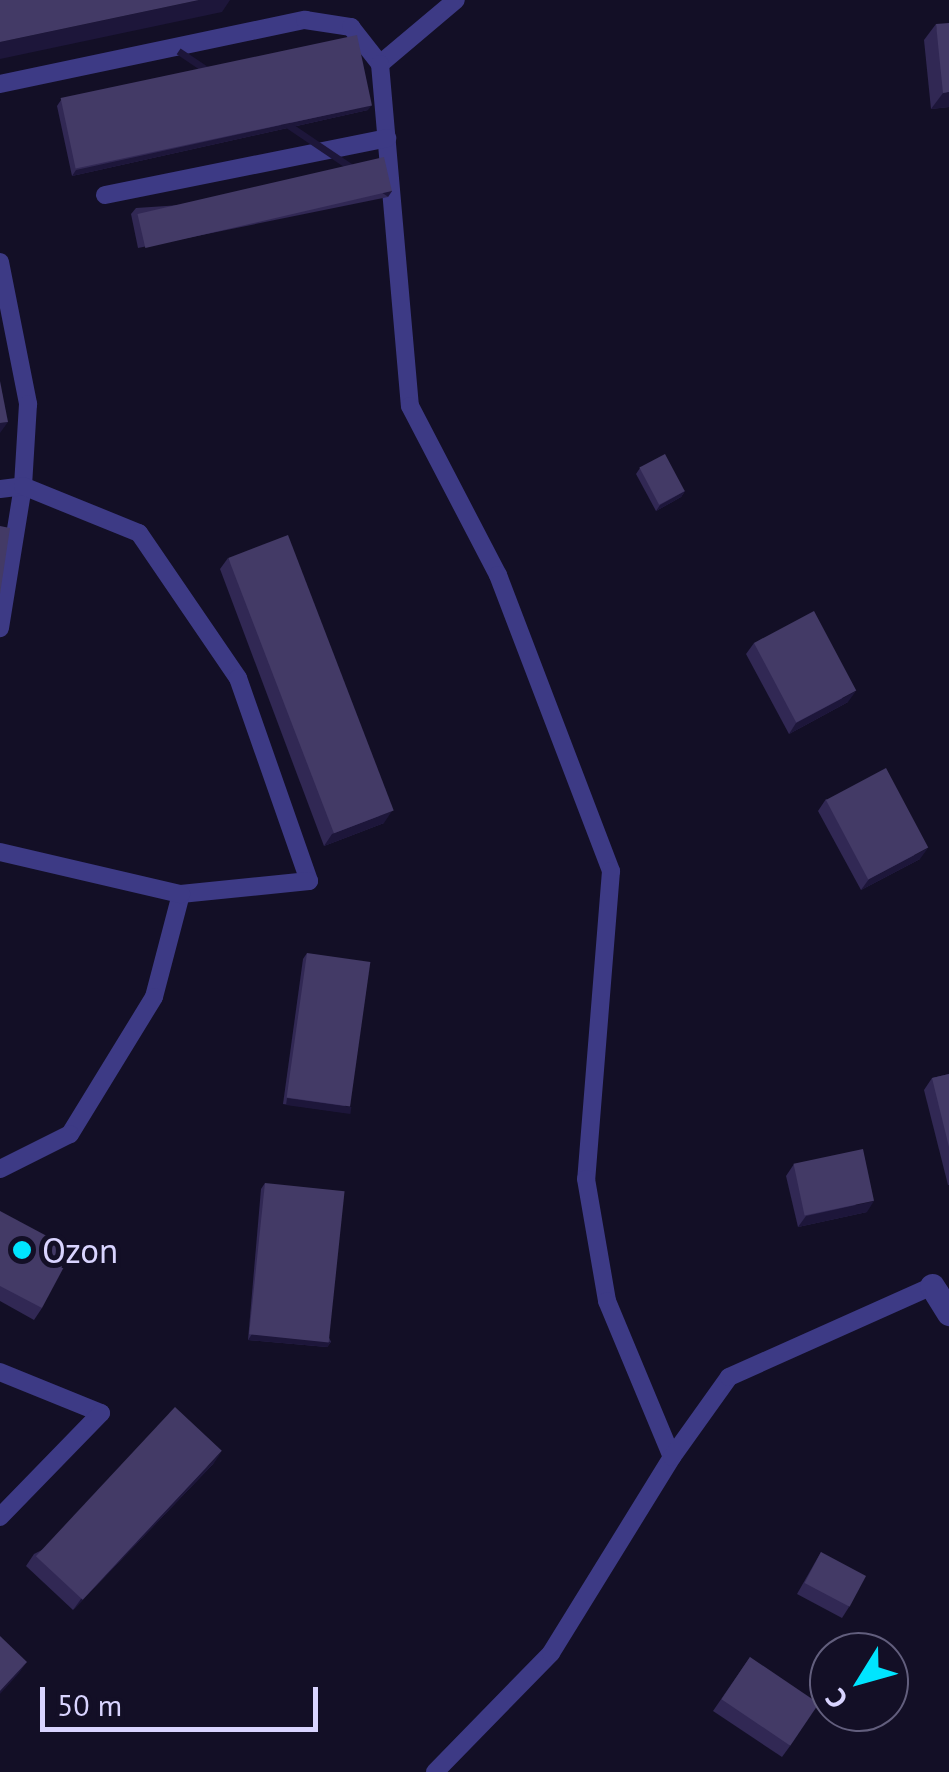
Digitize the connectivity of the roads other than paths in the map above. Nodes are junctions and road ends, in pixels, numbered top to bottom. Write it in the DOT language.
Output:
graph roads {
  1 [pos="456,0"];
  2 [pos="380,64"];
  3 [pos="0,84"];
  4 [pos="387,138"];
  5 [pos="105,196"];
  6 [pos="0,262"];
  7 [pos="23,486"];
  8 [pos="0,490"];
  9 [pos="0,628"];
  10 [pos="0,852"];
  11 [pos="181,894"];
  12 [pos="0,1169"];
  13 [pos="941,1292"];
  14 [pos="949,1314"];
  15 [pos="0,1372"];
  16 [pos="672,1457"];
  17 [pos="0,1517"];
  18 [pos="435,1772"];
  1 -- 2 [label="lane"];
  2 -- 3 [label="lane"];
  2 -- 4 [label="lane"];
  4 -- 5 [label="lane"];
  4 -- 16 [label="lane"];
  6 -- 7 [label="lane"];
  7 -- 8 [label="lane"];
  7 -- 9 [label="lane"];
  7 -- 11 [label="lane"];
  10 -- 11 [label="lane"];
  11 -- 12 [label="lane"];
  13 -- 14 [label="street"];
  13 -- 16 [label="lane"];
  15 -- 17 [label="lane"];
  16 -- 18 [label="lane"];
}
